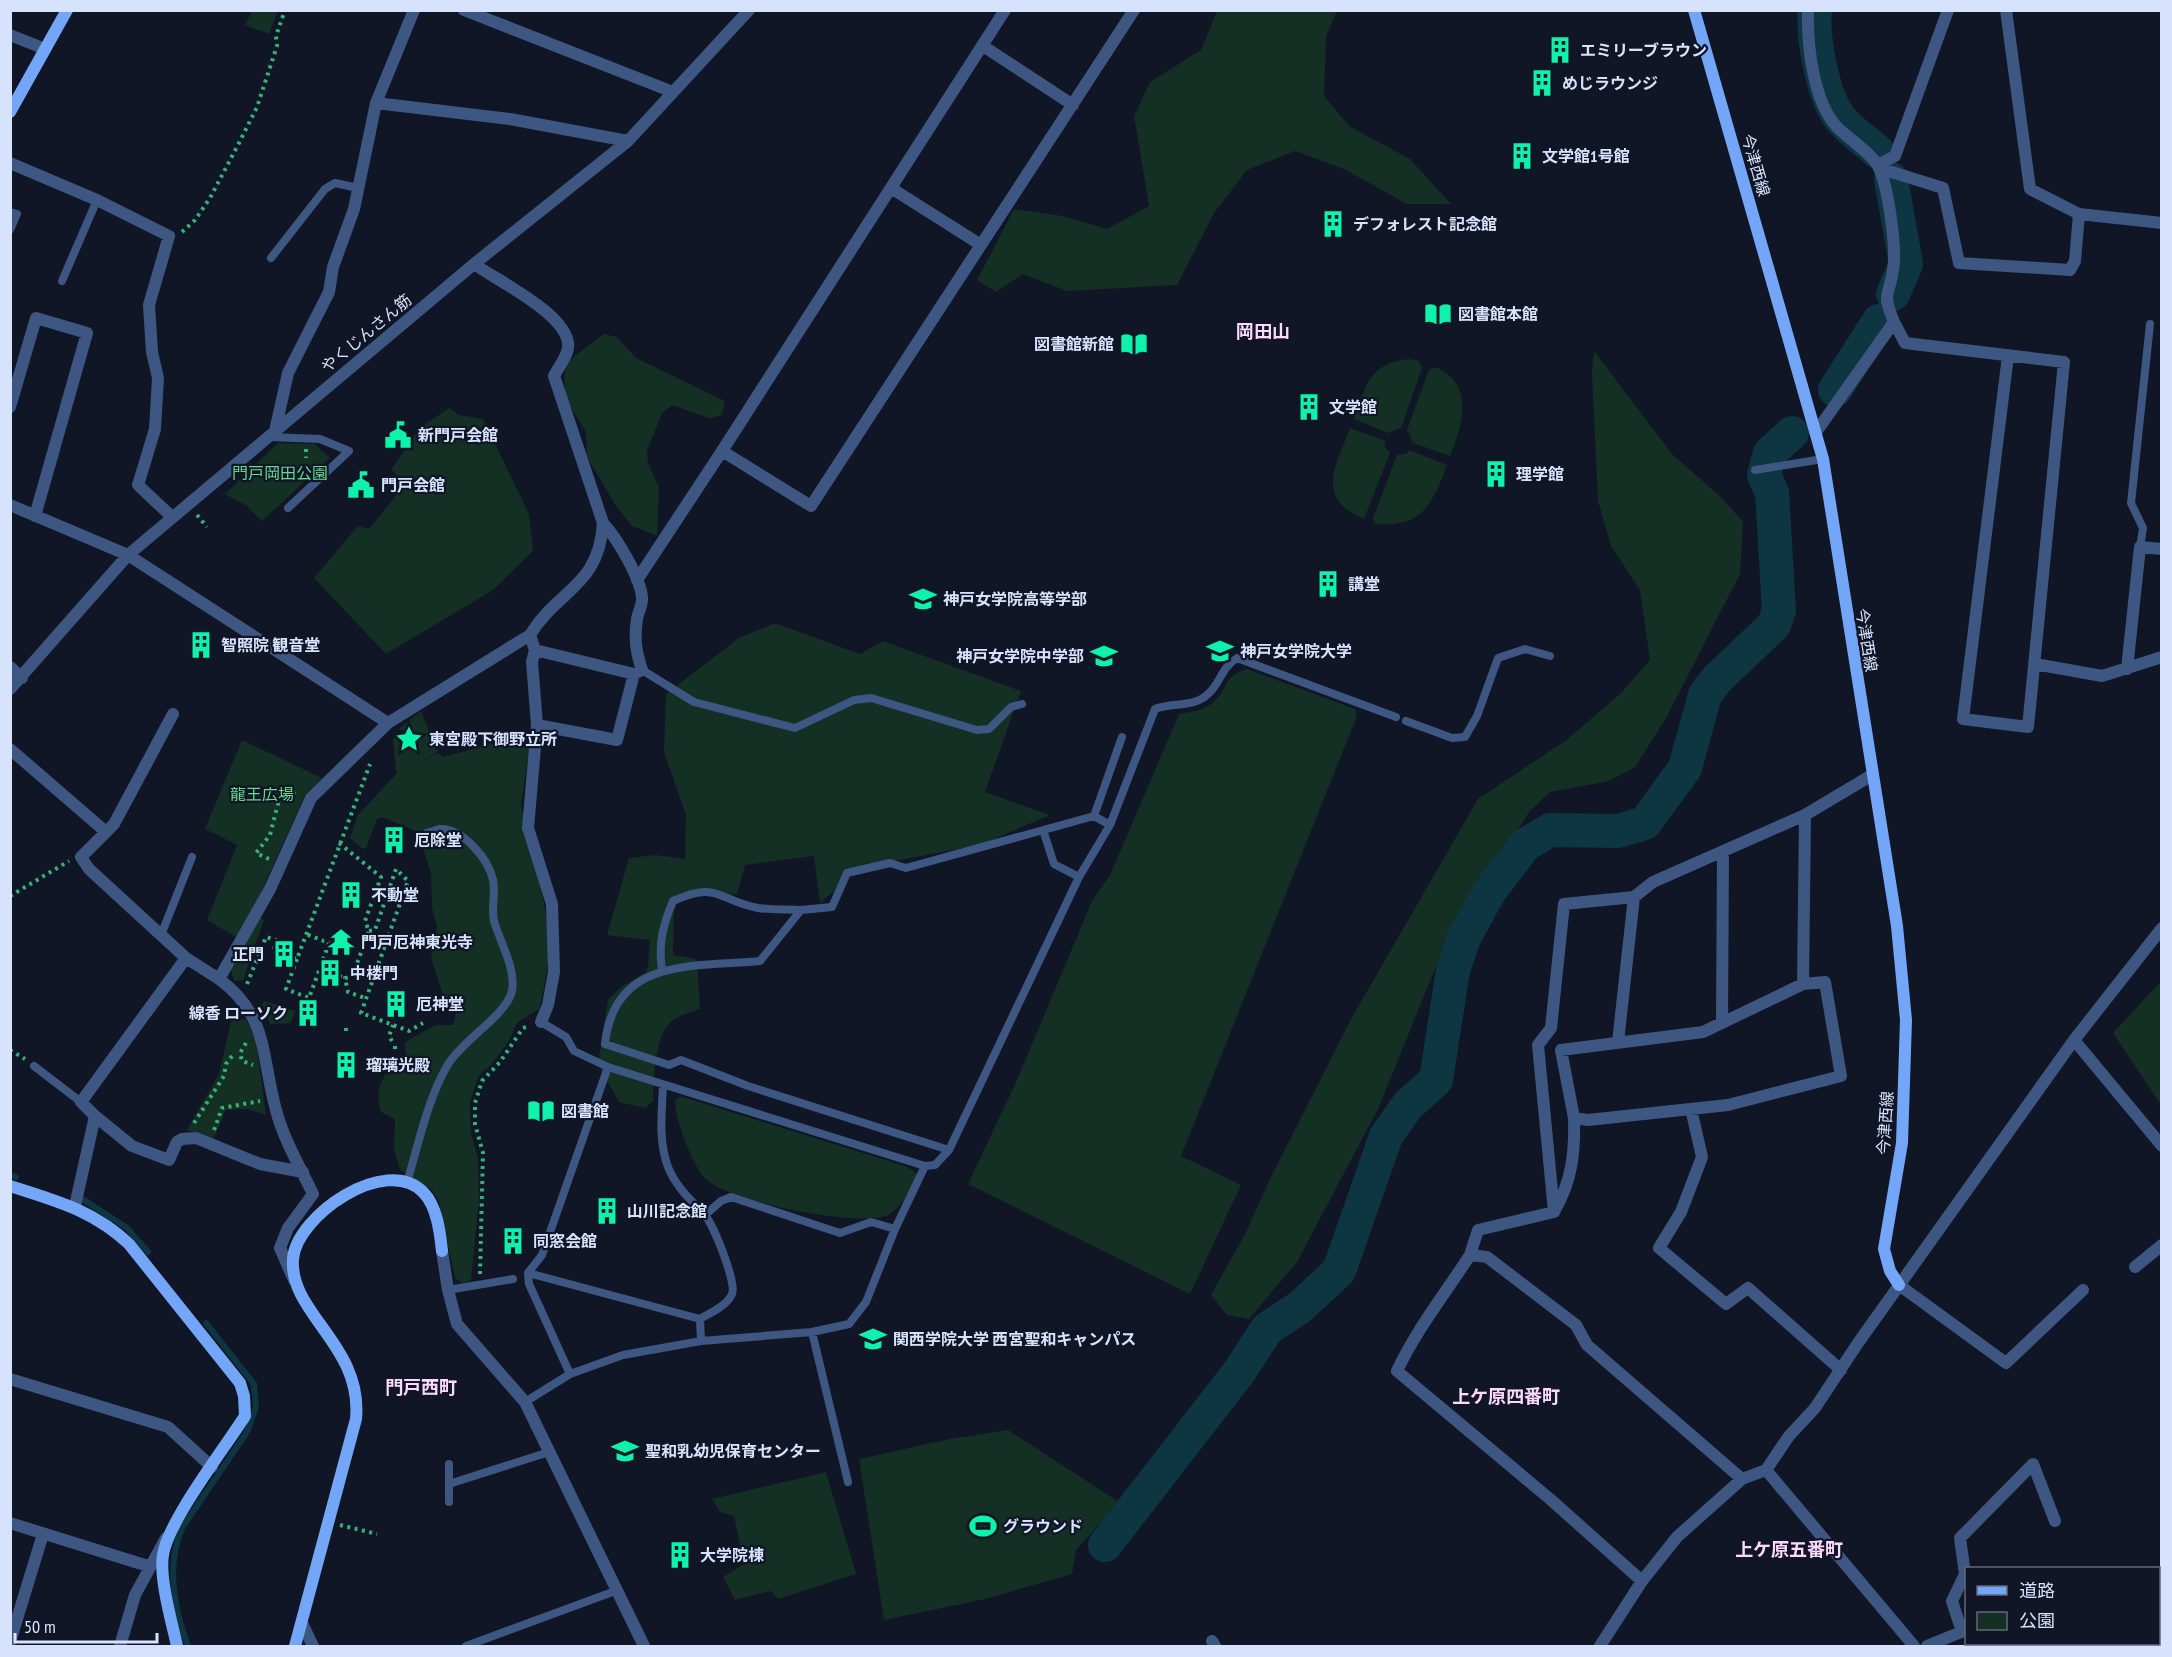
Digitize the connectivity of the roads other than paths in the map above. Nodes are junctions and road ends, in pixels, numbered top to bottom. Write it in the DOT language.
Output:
graph roads {
  1 [pos="67,10"];
  2 [pos="414,10"];
  3 [pos="464,10"];
  4 [pos="749,10"];
  5 [pos="1005,10"];
  6 [pos="1134,10"];
  7 [pos="1694,10"];
  8 [pos="1808,10"];
  9 [pos="1948,10"];
  10 [pos="2006,10"];
  11 [pos="10,35"];
  12 [pos="983,46"];
  13 [pos="45,49"];
  14 [pos="673,92"];
  15 [pos="376,103"];
  16 [pos="1072,105"];
  17 [pos="10,112"];
  18 [pos="628,141"];
  19 [pos="10,163"];
  20 [pos="1878,166"];
  21 [pos="358,188"];
  22 [pos="891,188"];
  23 [pos="97,200"];
  24 [pos="10,212"];
  25 [pos="2079,214"];
  26 [pos="2162,223"];
  27 [pos="10,230"];
  28 [pos="981,245"];
  29 [pos="271,258"];
  30 [pos="474,264"];
  31 [pos="62,281"];
  32 [pos="1893,322"];
  33 [pos="2150,324"];
  34 [pos="2008,356"];
  35 [pos="10,407"];
  36 [pos="1816,432"];
  37 [pos="272,434"];
  38 [pos="722,451"];
  39 [pos="1822,459"];
  40 [pos="1755,470"];
  41 [pos="10,505"];
  42 [pos="288,508"];
  43 [pos="35,516"];
  44 [pos="171,516"];
  45 [pos="603,524"];
  46 [pos="2140,547"];
  47 [pos="2162,549"];
  48 [pos="128,555"];
  49 [pos="637,580"];
  50 [pos="530,635"];
  51 [pos="535,650"];
  52 [pos="1550,656"];
  53 [pos="2162,657"];
  54 [pos="2035,664"];
  55 [pos="10,668"];
  56 [pos="2127,669"];
  57 [pos="638,672"];
  58 [pos="21,678"];
  59 [pos="10,689"];
  60 [pos="1022,704"];
  61 [pos="173,714"];
  62 [pos="1396,717"];
  63 [pos="1406,721"];
  64 [pos="388,723"];
  65 [pos="537,725"];
  66 [pos="1122,736"];
  67 [pos="10,749"];
  68 [pos="1872,775"];
  69 [pos="1805,815"];
  70 [pos="1094,816"];
  71 [pos="1110,825"];
  72 [pos="1043,830"];
  73 [pos="106,832"];
  74 [pos="427,833"];
  75 [pos="1723,854"];
  76 [pos="192,857"];
  77 [pos="1079,877"];
  78 [pos="1634,897"];
  79 [pos="801,910"];
  80 [pos="2162,928"];
  81 [pos="160,935"];
  82 [pos="186,958"];
  83 [pos="662,970"];
  84 [pos="223,982"];
  85 [pos="1803,984"];
  86 [pos="541,1022"];
  87 [pos="1722,1022"];
  88 [pos="2074,1040"];
  89 [pos="1618,1042"];
  90 [pos="34,1066"];
  91 [pos="609,1067"];
  92 [pos="663,1085"];
  93 [pos="81,1102"];
  94 [pos="1691,1109"];
  95 [pos="95,1116"];
  96 [pos="1574,1118"];
  97 [pos="2162,1146"];
  98 [pos="949,1150"];
  99 [pos="925,1166"];
  100 [pos="303,1172"];
  101 [pos="407,1182"];
  102 [pos="10,1186"];
  103 [pos="75,1206"];
  104 [pos="1554,1212"];
  105 [pos="705,1215"];
  106 [pos="895,1229"];
  107 [pos="2162,1245"];
  108 [pos="1470,1255"];
  109 [pos="2135,1267"];
  110 [pos="528,1273"];
  111 [pos="513,1279"];
  112 [pos="294,1281"];
  113 [pos="1899,1285"];
  114 [pos="448,1290"];
  115 [pos="2083,1290"];
  116 [pos="700,1319"];
  117 [pos="812,1332"];
  118 [pos="701,1341"];
  119 [pos="1841,1370"];
  120 [pos="570,1374"];
  121 [pos="10,1379"];
  122 [pos="525,1402"];
  123 [pos="549,1452"];
  124 [pos="449,1464"];
  125 [pos="212,1467"];
  126 [pos="1766,1470"];
  127 [pos="1742,1479"];
  128 [pos="848,1482"];
  129 [pos="449,1484"];
  130 [pos="449,1502"];
  131 [pos="2055,1521"];
  132 [pos="10,1523"];
  133 [pos="171,1532"];
  134 [pos="43,1534"];
  135 [pos="148,1566"];
  136 [pos="1642,1581"];
  137 [pos="618,1590"];
  138 [pos="302,1623"];
  139 [pos="1964,1631"];
  140 [pos="11,1644"];
  141 [pos="120,1647"];
  142 [pos="177,1647"];
  143 [pos="295,1647"];
  144 [pos="313,1647"];
  145 [pos="466,1647"];
  146 [pos="644,1647"];
  147 [pos="1600,1647"];
  148 [pos="1914,1647"];
  149 [pos="1927,1647"];
  1 -- 13 [label="street"];
  2 -- 15 [label="street"];
  3 -- 14 [label="street"];
  4 -- 14 [label="street, やくじんさん筋"];
  5 -- 12 [label="street"];
  6 -- 16 [label="street"];
  7 -- 36 [label="street, 今津西線"];
  8 -- 20 [label="street"];
  9 -- 20 [label="street"];
  10 -- 25 [label="street"];
  11 -- 13 [label="street"];
  12 -- 16 [label="street"];
  12 -- 22 [label="street"];
  13 -- 17 [label="street"];
  14 -- 18 [label="street, やくじんさん筋"];
  15 -- 18 [label="street"];
  15 -- 21 [label="street"];
  16 -- 28 [label="street"];
  18 -- 30 [label="street, やくじんさん筋"];
  19 -- 23 [label="street"];
  20 -- 25 [label="street"];
  20 -- 32 [label="street"];
  21 -- 29 [label="lane"];
  21 -- 37 [label="street"];
  22 -- 28 [label="street"];
  22 -- 38 [label="street"];
  23 -- 31 [label="lane"];
  23 -- 44 [label="street"];
  24 -- 27 [label="lane"];
  25 -- 26 [label="street"];
  28 -- 38 [label="street"];
  30 -- 37 [label="street, やくじんさん筋"];
  30 -- 45 [label="street"];
  32 -- 34 [label="street"];
  32 -- 36 [label="street"];
  33 -- 46 [label="lane"];
  34 -- 54 [label="street"];
  34 -- 54 [label="street"];
  35 -- 43 [label="street"];
  36 -- 39 [label="street, 今津西線"];
  37 -- 42 [label="lane"];
  37 -- 44 [label="street, やくじんさん筋"];
  38 -- 49 [label="street"];
  39 -- 40 [label="lane"];
  39 -- 68 [label="street, 今津西線"];
  41 -- 43 [label="street"];
  43 -- 48 [label="street"];
  44 -- 48 [label="street, やくじんさん筋"];
  45 -- 49 [label="street"];
  45 -- 50 [label="street"];
  46 -- 47 [label="street"];
  46 -- 56 [label="street"];
  48 -- 58 [label="street, やくじんさん筋"];
  48 -- 64 [label="street"];
  49 -- 57 [label="street"];
  50 -- 51 [label="street"];
  50 -- 64 [label="street"];
  51 -- 57 [label="street"];
  51 -- 65 [label="street"];
  52 -- 63 [label="lane"];
  53 -- 56 [label="street"];
  54 -- 56 [label="street"];
  55 -- 58 [label="street"];
  57 -- 60 [label="lane"];
  57 -- 65 [label="street"];
  58 -- 59 [label="street, やくじんさん筋"];
  61 -- 73 [label="street"];
  62 -- 71 [label="lane"];
  64 -- 84 [label="street"];
  65 -- 86 [label="street"];
  66 -- 70 [label="lane"];
  67 -- 73 [label="street"];
  68 -- 69 [label="street"];
  68 -- 113 [label="street, 今津西線"];
  69 -- 75 [label="street"];
  69 -- 85 [label="street"];
  70 -- 71 [label="lane"];
  70 -- 72 [label="lane"];
  71 -- 77 [label="lane"];
  72 -- 77 [label="lane"];
  72 -- 79 [label="lane"];
  73 -- 81 [label="street"];
  74 -- 101 [label="lane"];
  75 -- 78 [label="street"];
  75 -- 87 [label="street"];
  76 -- 81 [label="lane"];
  77 -- 98 [label="lane"];
  78 -- 89 [label="street"];
  78 -- 104 [label="street"];
  79 -- 83 [label="lane"];
  79 -- 83 [label="lane"];
  80 -- 88 [label="street"];
  81 -- 82 [label="street"];
  82 -- 84 [label="street"];
  82 -- 93 [label="street"];
  83 -- 98 [label="lane"];
  84 -- 100 [label="street"];
  85 -- 87 [label="street"];
  85 -- 94 [label="street"];
  86 -- 91 [label="lane"];
  87 -- 89 [label="street"];
  88 -- 97 [label="street"];
  88 -- 113 [label="street"];
  89 -- 96 [label="street"];
  90 -- 93 [label="lane"];
  91 -- 92 [label="lane"];
  91 -- 110 [label="lane"];
  92 -- 99 [label="lane"];
  92 -- 105 [label="lane"];
  93 -- 95 [label="street"];
  94 -- 96 [label="street"];
  94 -- 119 [label="street"];
  95 -- 100 [label="street"];
  95 -- 103 [label="street"];
  96 -- 104 [label="street"];
  98 -- 99 [label="lane"];
  99 -- 106 [label="lane"];
  100 -- 112 [label="street"];
  101 -- 112 [label="street"];
  101 -- 114 [label="street"];
  102 -- 103 [label="street"];
  103 -- 125 [label="street"];
  104 -- 108 [label="street"];
  105 -- 106 [label="lane"];
  105 -- 116 [label="lane"];
  106 -- 117 [label="lane"];
  107 -- 109 [label="street"];
  108 -- 127 [label="street"];
  108 -- 136 [label="street"];
  110 -- 116 [label="lane"];
  110 -- 120 [label="lane"];
  111 -- 114 [label="lane"];
  112 -- 138 [label="street"];
  113 -- 115 [label="street"];
  113 -- 119 [label="street"];
  114 -- 122 [label="street"];
  116 -- 118 [label="lane"];
  117 -- 118 [label="lane"];
  117 -- 128 [label="lane"];
  118 -- 120 [label="lane"];
  119 -- 126 [label="street"];
  120 -- 122 [label="lane"];
  121 -- 125 [label="street"];
  122 -- 123 [label="street"];
  123 -- 129 [label="lane"];
  123 -- 137 [label="street"];
  124 -- 129 [label="lane"];
  125 -- 133 [label="street"];
  126 -- 127 [label="street"];
  126 -- 148 [label="street"];
  127 -- 136 [label="street"];
  129 -- 130 [label="lane"];
  131 -- 139 [label="street"];
  132 -- 134 [label="street"];
  133 -- 135 [label="street"];
  133 -- 142 [label="street"];
  134 -- 135 [label="street"];
  134 -- 140 [label="street"];
  135 -- 141 [label="street"];
  136 -- 147 [label="street"];
  137 -- 145 [label="lane"];
  137 -- 146 [label="street"];
  138 -- 143 [label="street"];
  138 -- 144 [label="street"];
  139 -- 149 [label="street"];
}
